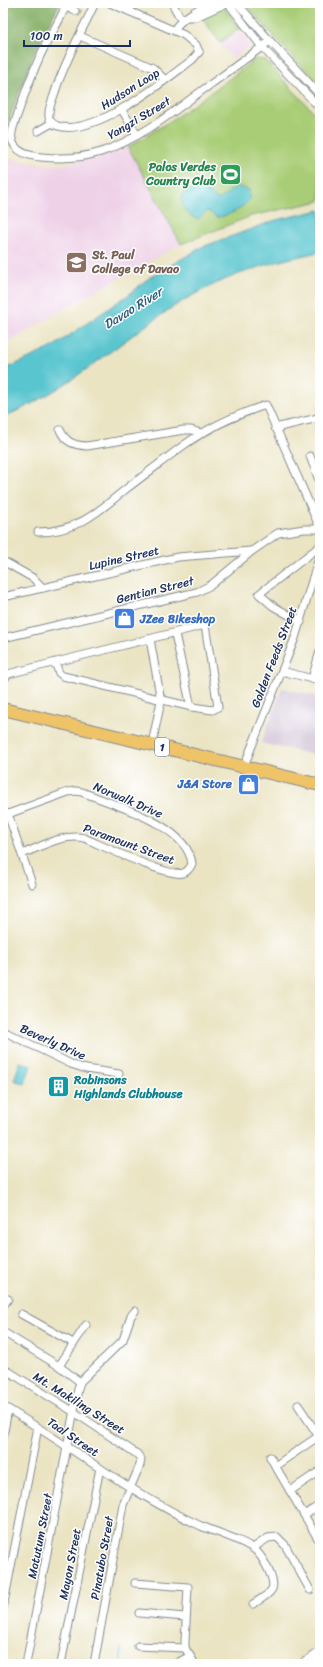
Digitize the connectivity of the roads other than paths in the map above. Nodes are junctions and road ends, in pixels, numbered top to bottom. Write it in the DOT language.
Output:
graph roads {
  1 [pos="95,3"];
  2 [pos="110,3"];
  3 [pos="133,3"];
  4 [pos="172,3"];
  5 [pos="211,3"];
  6 [pos="228,3"];
  7 [pos="238,3"];
  8 [pos="66,5"];
  9 [pos="129,11"];
  10 [pos="89,17"];
  11 [pos="185,19"];
  12 [pos="174,30"];
  13 [pos="80,36"];
  14 [pos="270,42"];
  15 [pos="262,47"];
  16 [pos="165,80"];
  17 [pos="318,90"];
  18 [pos="308,95"];
  19 [pos="319,105"];
  20 [pos="122,110"];
  21 [pos="52,123"];
  22 [pos="38,131"];
  23 [pos="137,135"];
  24 [pos="318,418"];
  25 [pos="275,428"];
  26 [pos="60,430"];
  27 [pos="201,433"];
  28 [pos="310,456"];
  29 [pos="318,471"];
  30 [pos="320,483"];
  31 [pos="320,529"];
  32 [pos="38,532"];
  33 [pos="320,546"];
  34 [pos="252,552"];
  35 [pos="320,554"];
  36 [pos="3,561"];
  37 [pos="43,588"];
  38 [pos="3,597"];
  39 [pos="301,622"];
  40 [pos="175,634"];
  41 [pos="3,638"];
  42 [pos="150,639"];
  43 [pos="320,651"];
  44 [pos="54,662"];
  45 [pos="282,671"];
  46 [pos="312,679"];
  47 [pos="3,681"];
  48 [pos="320,681"];
  49 [pos="161,701"];
  50 [pos="191,707"];
  51 [pos="3,709"];
  52 [pos="152,744"];
  53 [pos="244,766"];
  54 [pos="320,785"];
  55 [pos="5,814"];
  56 [pos="22,854"];
  57 [pos="183,873"];
  58 [pos="32,884"];
  59 [pos="3,1032"];
  60 [pos="119,1074"];
  61 [pos="8,1299"];
  62 [pos="3,1306"];
  63 [pos="135,1311"];
  64 [pos="21,1314"];
  65 [pos="86,1325"];
  66 [pos="3,1332"];
  67 [pos="73,1343"];
  68 [pos="60,1366"];
  69 [pos="3,1368"];
  70 [pos="80,1382"];
  71 [pos="298,1405"];
  72 [pos="6,1408"];
  73 [pos="74,1412"];
  74 [pos="38,1427"];
  75 [pos="319,1437"];
  76 [pos="3,1438"];
  77 [pos="68,1448"];
  78 [pos="270,1457"];
  79 [pos="140,1459"];
  80 [pos="275,1466"];
  81 [pos="100,1468"];
  82 [pos="320,1471"];
  83 [pos="130,1486"];
  84 [pos="290,1491"];
  85 [pos="320,1505"];
  86 [pos="304,1515"];
  87 [pos="320,1541"];
  88 [pos="253,1548"];
  89 [pos="135,1583"];
  90 [pos="310,1590"];
  91 [pos="253,1604"];
  92 [pos="3,1608"];
  93 [pos="138,1613"];
  94 [pos="185,1616"];
  95 [pos="138,1646"];
  96 [pos="185,1648"];
  97 [pos="320,1652"];
  98 [pos="190,1656"];
  99 [pos="26,1664"];
  100 [pos="62,1664"];
  101 [pos="94,1664"];
  102 [pos="175,1664"];
  103 [pos="195,1664"];
  104 [pos="303,1664"];
  1 -- 10 [label="street"];
  2 -- 9 [label="street"];
  3 -- 9 [label="street"];
  4 -- 11 [label="street"];
  5 -- 11 [label="street"];
  6 -- 11 [label="street"];
  6 -- 15 [label="street"];
  7 -- 14 [label="street"];
  8 -- 10 [label="street"];
  8 -- 23 [label="street, Yangzi Street"];
  9 -- 12 [label="street"];
  10 -- 13 [label="street"];
  11 -- 12 [label="street"];
  12 -- 16 [label="street, Hudson Loop"];
  13 -- 16 [label="street"];
  13 -- 21 [label="street"];
  14 -- 15 [label="street, Yangzi Street"];
  14 -- 17 [label="street"];
  15 -- 18 [label="street"];
  15 -- 23 [label="street, Yangzi Street"];
  16 -- 20 [label="street, Hudson Loop"];
  17 -- 18 [label="street"];
  18 -- 19 [label="street"];
  20 -- 21 [label="street, Hudson Loop"];
  20 -- 23 [label="street"];
  21 -- 22 [label="street"];
  24 -- 25 [label="street"];
  25 -- 27 [label="street"];
  25 -- 31 [label="street"];
  26 -- 27 [label="street"];
  27 -- 32 [label="street"];
  28 -- 29 [label="street"];
  29 -- 30 [label="street"];
  31 -- 34 [label="street, Gentian Street"];
  33 -- 39 [label="street"];
  34 -- 37 [label="street, Lupine Street"];
  34 -- 41 [label="street, Gentian Street"];
  35 -- 39 [label="street, Golden Feeds Street"];
  36 -- 37 [label="street"];
  37 -- 38 [label="street, Lupine Street"];
  39 -- 45 [label="street, Golden Feeds Street"];
  40 -- 42 [label="street"];
  40 -- 50 [label="street"];
  40 -- 50 [label="street"];
  42 -- 44 [label="street"];
  42 -- 49 [label="street"];
  43 -- 46 [label="street"];
  44 -- 47 [label="street"];
  44 -- 49 [label="street"];
  45 -- 46 [label="street"];
  45 -- 53 [label="street, Golden Feeds Street"];
  46 -- 48 [label="street"];
  49 -- 50 [label="street"];
  49 -- 52 [label="street"];
  51 -- 52 [label="highway, 1"];
  52 -- 53 [label="highway, 1"];
  53 -- 54 [label="highway, 1"];
  55 -- 56 [label="street"];
  55 -- 57 [label="street, Norwalk Drive"];
  56 -- 57 [label="street, Paramount Street"];
  56 -- 58 [label="street"];
  59 -- 60 [label="street, Beverly Drive"];
  61 -- 62 [label="street"];
  63 -- 70 [label="street"];
  64 -- 67 [label="street"];
  65 -- 67 [label="street"];
  66 -- 68 [label="street"];
  67 -- 68 [label="street"];
  68 -- 70 [label="street"];
  69 -- 73 [label="street, Mt. Makiling Street"];
  70 -- 73 [label="street, Matutum Street"];
  71 -- 75 [label="street"];
  72 -- 74 [label="street, Taal Street"];
  72 -- 76 [label="street"];
  73 -- 77 [label="street, Matutum Street"];
  73 -- 79 [label="street, Mt. Makiling Street"];
  74 -- 77 [label="street, Taal Street"];
  74 -- 92 [label="street"];
  75 -- 80 [label="street"];
  77 -- 81 [label="street, Taal Street"];
  77 -- 99 [label="street, Matutum Street"];
  78 -- 80 [label="street"];
  79 -- 83 [label="street, Pinatubo Street"];
  80 -- 84 [label="street"];
  81 -- 83 [label="street, Taal Street"];
  81 -- 100 [label="street, Mayon Street"];
  82 -- 84 [label="street"];
  83 -- 88 [label="street, Taal Street"];
  83 -- 101 [label="street, Pinatubo Street"];
  84 -- 86 [label="street"];
  85 -- 86 [label="street"];
  86 -- 87 [label="street"];
  88 -- 90 [label="street"];
  88 -- 91 [label="street"];
  89 -- 94 [label="street"];
  93 -- 94 [label="street"];
  94 -- 96 [label="street"];
  95 -- 96 [label="street"];
  96 -- 98 [label="street"];
  97 -- 104 [label="street"];
  98 -- 102 [label="street"];
  98 -- 103 [label="street"];
}
